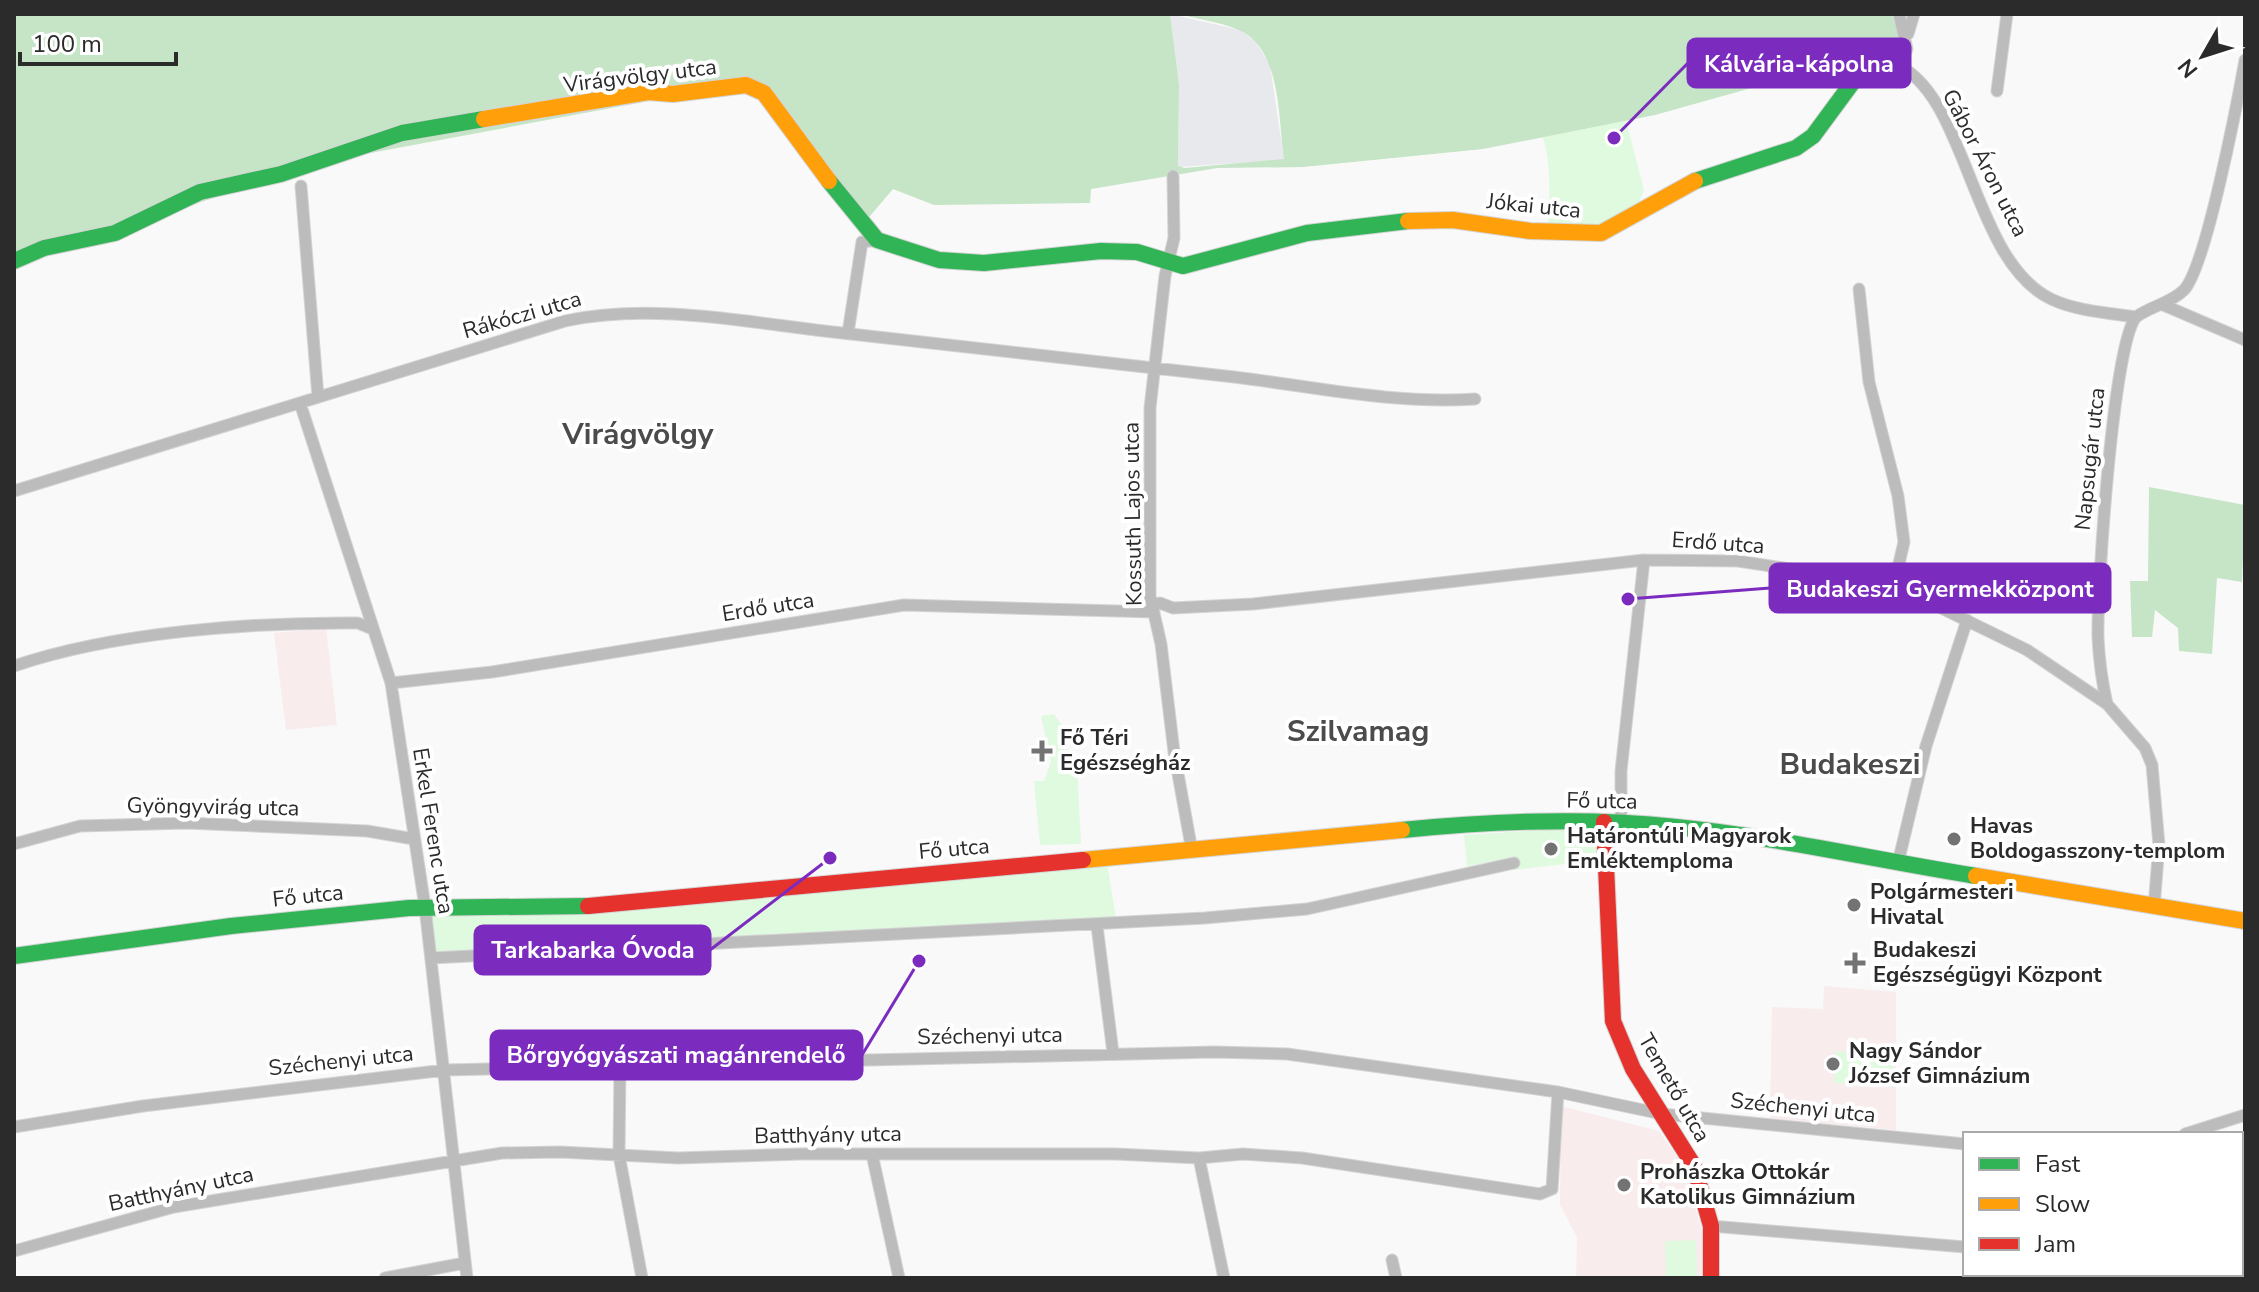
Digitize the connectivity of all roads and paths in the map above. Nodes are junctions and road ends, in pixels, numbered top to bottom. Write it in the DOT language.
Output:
graph roads {
  1 [pos="1899,14"];
  2 [pos="1914,14"];
  3 [pos="2007,14"];
  4 [pos="1908,38"];
  5 [pos="2245,60"];
  6 [pos="1893,63"];
  7 [pos="1997,91"];
  8 [pos="1173,176"];
  9 [pos="301,186"];
  10 [pos="877,240"];
  11 [pos="14,261"];
  12 [pos="1168,263"];
  13 [pos="1859,289"];
  14 [pos="2161,304"];
  15 [pos="2136,317"];
  16 [pos="848,333"];
  17 [pos="2245,340"];
  18 [pos="1154,368"];
  19 [pos="318,397"];
  20 [pos="1475,399"];
  21 [pos="300,403"];
  22 [pos="14,491"];
  23 [pos="1644,560"];
  24 [pos="1894,585"];
  25 [pos="1154,612"];
  26 [pos="1967,620"];
  27 [pos="370,628"];
  28 [pos="14,666"];
  29 [pos="391,683"];
  30 [pos="2107,704"];
  31 [pos="1612,822"];
  32 [pos="414,839"];
  33 [pos="14,844"];
  34 [pos="1192,851"];
  35 [pos="1514,863"];
  36 [pos="1898,863"];
  37 [pos="425,907"];
  38 [pos="2154,907"];
  39 [pos="2245,921"];
  40 [pos="1097,926"];
  41 [pos="14,956"];
  42 [pos="431,958"];
  43 [pos="1113,1053"];
  44 [pos="620,1064"];
  45 [pos="445,1070"];
  46 [pos="1558,1092"];
  47 [pos="1662,1114"];
  48 [pos="2245,1115"];
  49 [pos="14,1127"];
  50 [pos="2191,1132"];
  51 [pos="1963,1144"];
  52 [pos="872,1154"];
  53 [pos="619,1155"];
  54 [pos="1199,1158"];
  55 [pos="455,1163"];
  56 [pos="1711,1226"];
  57 [pos="1963,1247"];
  58 [pos="14,1251"];
  59 [pos="1392,1260"];
  60 [pos="465,1263"];
  61 [pos="385,1278"];
  62 [pos="467,1278"];
  63 [pos="642,1278"];
  64 [pos="899,1278"];
  65 [pos="1224,1278"];
  66 [pos="1396,1278"];
  67 [pos="1711,1278"];
  1 -- 4 [label="street"];
  2 -- 4 [label="street"];
  3 -- 7 [label="street"];
  4 -- 6 [label="street"];
  5 -- 14 [label="street"];
  6 -- 12 [label="main road, Jókai utca"];
  6 -- 15 [label="street, Gábor Áron utca"];
  8 -- 12 [label="street, Kossuth Lajos utca"];
  9 -- 19 [label="street"];
  10 -- 11 [label="main road, Virágvölgy utca"];
  10 -- 12 [label="main road"];
  10 -- 16 [label="street"];
  12 -- 18 [label="street, Kossuth Lajos utca"];
  13 -- 24 [label="street"];
  14 -- 15 [label="street"];
  14 -- 17 [label="street"];
  15 -- 30 [label="street, Napsugár utca"];
  16 -- 18 [label="street, Rákóczi utca"];
  16 -- 19 [label="street, Rákóczi utca"];
  18 -- 20 [label="street, Rákóczi utca"];
  18 -- 25 [label="street, Kossuth Lajos utca"];
  19 -- 21 [label="street, Rákóczi utca"];
  21 -- 22 [label="street, Rákóczi utca"];
  21 -- 27 [label="street, Erkel Ferenc utca"];
  23 -- 24 [label="street, Erdő utca"];
  23 -- 25 [label="street, Erdő utca"];
  23 -- 31 [label="street"];
  24 -- 26 [label="street, Erdő utca"];
  25 -- 29 [label="street, Erdő utca"];
  25 -- 34 [label="street, Kossuth Lajos utca"];
  26 -- 30 [label="street, Erdő utca"];
  26 -- 36 [label="street"];
  27 -- 28 [label="street"];
  27 -- 29 [label="street, Erkel Ferenc utca"];
  29 -- 32 [label="street, Erkel Ferenc utca"];
  30 -- 38 [label="street, Erdő utca"];
  31 -- 34 [label="main road, Fő utca"];
  31 -- 36 [label="main road, Fő utca"];
  31 -- 47 [label="main road, Temető utca"];
  32 -- 33 [label="street, Gyöngyvirág utca"];
  32 -- 37 [label="street, Erkel Ferenc utca"];
  34 -- 37 [label="main road, Fő utca"];
  35 -- 40 [label="street"];
  36 -- 38 [label="main road, Fő utca"];
  37 -- 41 [label="main road, Fő utca"];
  37 -- 42 [label="street, Erkel Ferenc utca"];
  38 -- 39 [label="main road, Fő utca"];
  40 -- 42 [label="street"];
  40 -- 43 [label="street"];
  42 -- 45 [label="street, Erkel Ferenc utca"];
  43 -- 44 [label="street, Széchenyi utca"];
  43 -- 46 [label="street, Széchenyi utca"];
  44 -- 45 [label="street, Széchenyi utca"];
  44 -- 53 [label="street"];
  45 -- 49 [label="street, Széchenyi utca"];
  45 -- 55 [label="street, Erkel Ferenc utca"];
  46 -- 47 [label="street, Széchenyi utca"];
  46 -- 54 [label="street, Batthyány utca"];
  47 -- 51 [label="street, Széchenyi utca"];
  47 -- 56 [label="main road, Temető utca"];
  48 -- 50 [label="street"];
  52 -- 53 [label="street, Batthyány utca"];
  52 -- 54 [label="street, Batthyány utca"];
  52 -- 64 [label="street"];
  53 -- 55 [label="street, Batthyány utca"];
  53 -- 63 [label="street"];
  54 -- 65 [label="street"];
  55 -- 58 [label="street, Batthyány utca"];
  55 -- 60 [label="street, Erkel Ferenc utca"];
  56 -- 57 [label="street"];
  56 -- 67 [label="main road, Temető utca"];
  59 -- 66 [label="street"];
  60 -- 61 [label="street"];
  60 -- 62 [label="street, Erkel Ferenc utca"];
}
